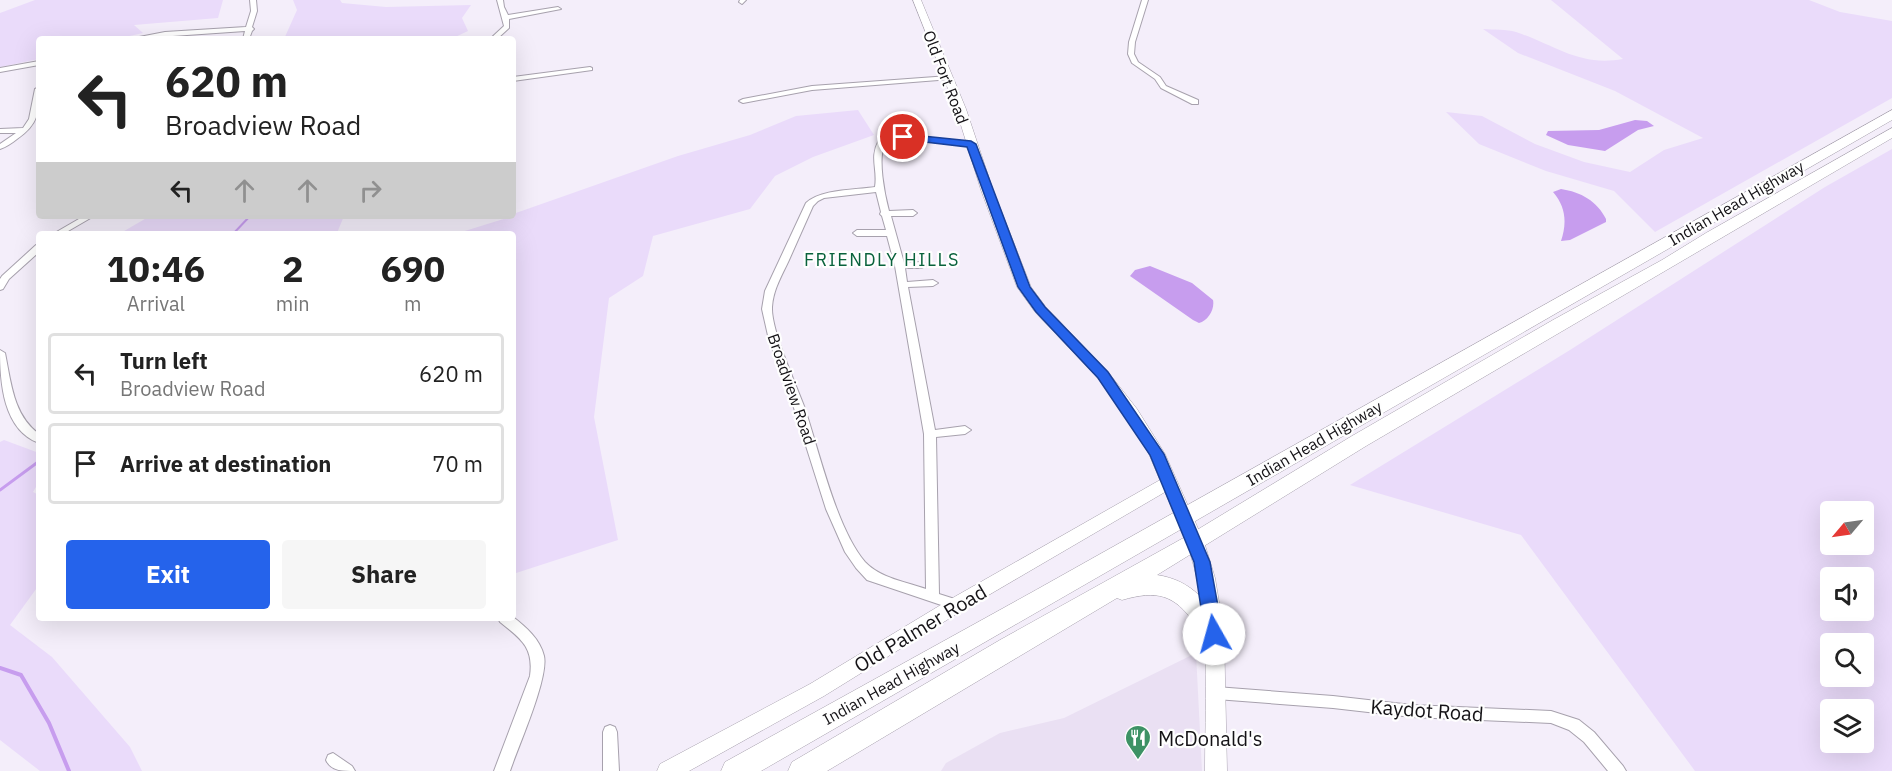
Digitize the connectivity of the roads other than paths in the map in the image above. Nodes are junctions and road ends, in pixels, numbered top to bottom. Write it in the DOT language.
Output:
graph roads {
  1 [pos="253,0"];
  2 [pos="500,0"];
  3 [pos="917,0"];
  4 [pos="1145,0"];
  5 [pos="558,9"];
  6 [pos="507,17"];
  7 [pos="251,29"];
  8 [pos="153,36"];
  9 [pos="248,36"];
  10 [pos="496,36"];
  11 [pos="36,64"];
  12 [pos="590,69"];
  13 [pos="0,70"];
  14 [pos="949,78"];
  15 [pos="516,79"];
  16 [pos="743,102"];
  17 [pos="1195,102"];
  18 [pos="36,106"];
  19 [pos="1892,114"];
  20 [pos="27,130"];
  21 [pos="0,131"];
  22 [pos="1892,132"];
  23 [pos="971,144"];
  24 [pos="0,147"];
  25 [pos="879,189"];
  26 [pos="913,213"];
  27 [pos="884,214"];
  28 [pos="84,219"];
  29 [pos="62,231"];
  30 [pos="857,233"];
  31 [pos="890,233"];
  32 [pos="36,250"];
  33 [pos="922,265"];
  34 [pos="900,266"];
  35 [pos="933,283"];
  36 [pos="903,285"];
  37 [pos="0,287"];
  38 [pos="0,353"];
  39 [pos="965,430"];
  40 [pos="930,434"];
  41 [pos="36,437"];
  42 [pos="1170,482"];
  43 [pos="1185,516"];
  44 [pos="1195,542"];
  45 [pos="933,598"];
  46 [pos="956,605"];
  47 [pos="1077,609"];
  48 [pos="509,621"];
  49 [pos="1214,634"];
  50 [pos="1216,693"];
  51 [pos="610,732"];
  52 [pos="333,760"];
  53 [pos="347,771"];
  54 [pos="502,771"];
  55 [pos="611,771"];
  56 [pos="668,771"];
  57 [pos="735,771"];
  58 [pos="802,771"];
  59 [pos="1216,771"];
  60 [pos="1618,771"];
  1 -- 7 [label="street"];
  2 -- 6 [label="street"];
  3 -- 14 [label="main road, Old Fort Road"];
  4 -- 17 [label="street"];
  5 -- 6 [label="street"];
  6 -- 10 [label="street"];
  7 -- 8 [label="street"];
  7 -- 9 [label="street"];
  11 -- 13 [label="street"];
  12 -- 15 [label="street"];
  14 -- 16 [label="street"];
  14 -- 23 [label="main road, Old Fort Road"];
  18 -- 20 [label="street"];
  19 -- 43 [label="highway, Indian Head Highway"];
  20 -- 21 [label="street"];
  20 -- 24 [label="street"];
  22 -- 44 [label="highway, Indian Head Highway"];
  23 -- 25 [label="street"];
  23 -- 42 [label="main road, Old Fort Road"];
  25 -- 27 [label="street"];
  25 -- 45 [label="street, Broadview Road"];
  26 -- 27 [label="street"];
  27 -- 31 [label="street"];
  28 -- 29 [label="street"];
  30 -- 31 [label="street"];
  31 -- 34 [label="street"];
  32 -- 37 [label="street"];
  33 -- 34 [label="street"];
  34 -- 36 [label="street"];
  35 -- 36 [label="street"];
  36 -- 40 [label="street"];
  38 -- 41 [label="street"];
  39 -- 40 [label="street"];
  40 -- 45 [label="street"];
  42 -- 43 [label="main road, Old Fort Road"];
  42 -- 46 [label="main road, Old Palmer Road"];
  43 -- 44 [label="main road, Old Fort Road"];
  43 -- 57 [label="highway, Indian Head Highway"];
  44 -- 47 [label="highway, Indian Head Highway"];
  44 -- 49 [label="main road, Old Fort Road"];
  45 -- 46 [label="street, Broadview Road"];
  46 -- 56 [label="main road, Old Palmer Road"];
  47 -- 49 [label="highway"];
  47 -- 58 [label="highway, Indian Head Highway"];
  48 -- 54 [label="street"];
  49 -- 50 [label="main road, Old Fort Road"];
  50 -- 59 [label="main road, Old Fort Road"];
  50 -- 60 [label="street, Kaydot Road"];
  51 -- 55 [label="street"];
  52 -- 53 [label="street"];
}
